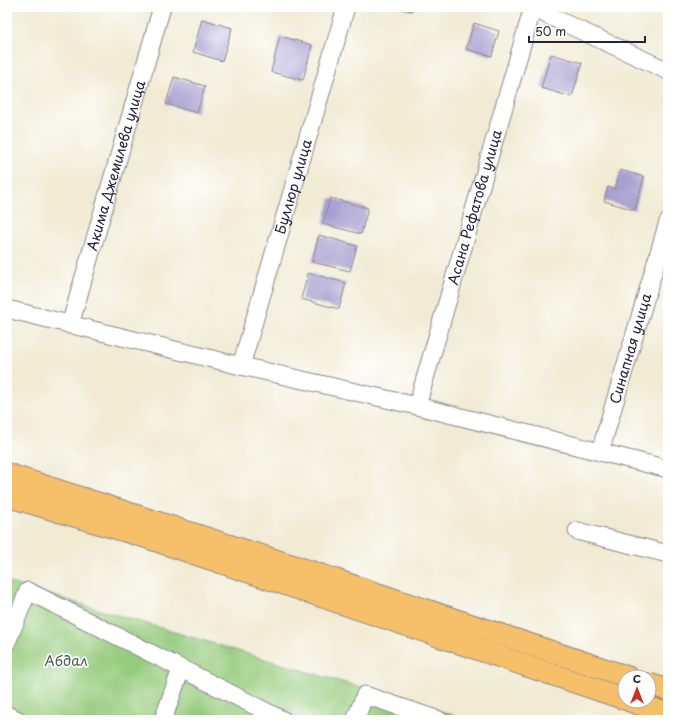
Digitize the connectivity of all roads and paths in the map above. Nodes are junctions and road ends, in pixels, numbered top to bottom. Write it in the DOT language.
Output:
graph roads {
  1 [pos="162,7"];
  2 [pos="346,7"];
  3 [pos="532,7"];
  4 [pos="668,71"];
  5 [pos="668,222"];
  6 [pos="7,309"];
  7 [pos="70,325"];
  8 [pos="240,366"];
  9 [pos="417,406"];
  10 [pos="600,452"];
  11 [pos="668,469"];
  12 [pos="7,474"];
  13 [pos="7,496"];
  14 [pos="577,531"];
  15 [pos="668,554"];
  16 [pos="7,642"];
  17 [pos="180,669"];
  18 [pos="617,673"];
  19 [pos="657,687"];
  20 [pos="668,690"];
  21 [pos="617,697"];
  22 [pos="653,709"];
  23 [pos="668,714"];
  24 [pos="7,715"];
  25 [pos="18,720"];
  26 [pos="163,720"];
  27 [pos="282,720"];
  28 [pos="355,720"];
  29 [pos="439,720"];
  1 -- 7 [label="street, Акима Джемилева улица"];
  2 -- 8 [label="street, Буллюр улица"];
  3 -- 4 [label="street"];
  3 -- 9 [label="street, Асана Рефатова улица"];
  5 -- 10 [label="street, Синапная улица"];
  6 -- 7 [label="street"];
  7 -- 8 [label="street"];
  8 -- 9 [label="street"];
  9 -- 10 [label="street"];
  10 -- 11 [label="street"];
  12 -- 18 [label="main road"];
  13 -- 21 [label="main road"];
  14 -- 15 [label="street"];
  16 -- 17 [label="street"];
  17 -- 26 [label="street"];
  17 -- 27 [label="street"];
  19 -- 20 [label="main road"];
  22 -- 23 [label="main road"];
  24 -- 25 [label="street"];
  28 -- 29 [label="street"];
}
